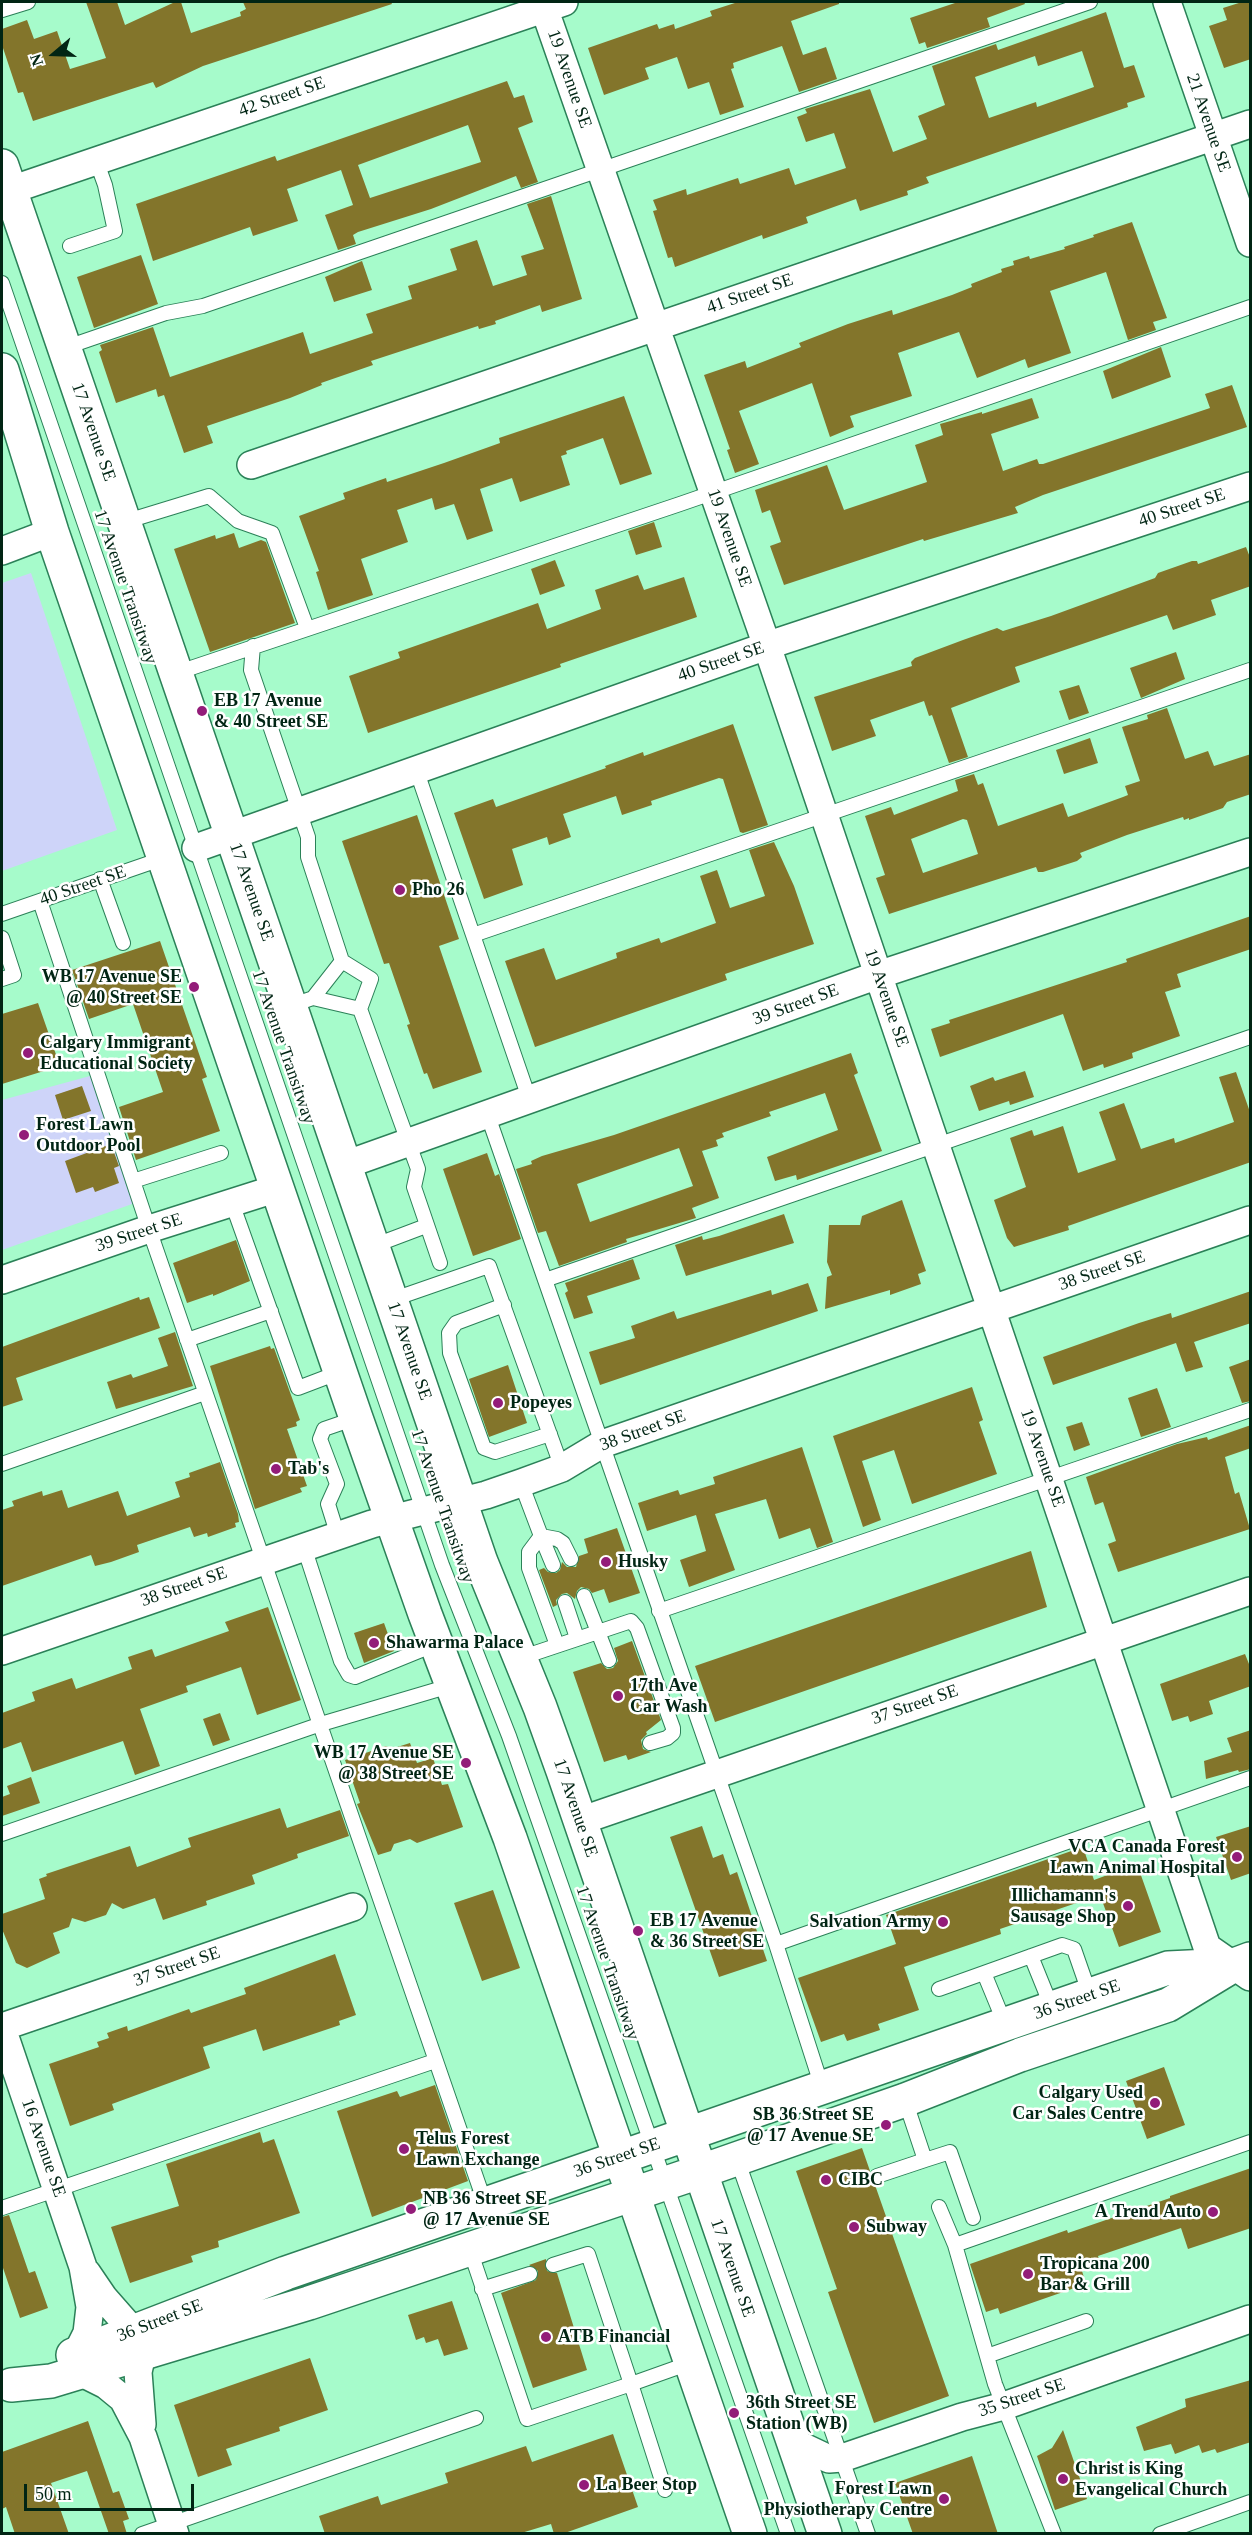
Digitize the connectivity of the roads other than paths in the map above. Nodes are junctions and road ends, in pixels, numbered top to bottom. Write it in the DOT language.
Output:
graph roads {
  1 [pos="28,2"];
  2 [pos="1090,2"];
  3 [pos="1167,2"];
  4 [pos="550,4"];
  5 [pos="2,10"];
  6 [pos="1251,124"];
  7 [pos="1212,138"];
  8 [pos="96,160"];
  9 [pos="600,169"];
  10 [pos="4,183"];
  11 [pos="1251,243"];
  12 [pos="70,246"];
  13 [pos="2,283"];
  14 [pos="1251,307"];
  15 [pos="655,326"];
  16 [pos="64,348"];
  17 [pos="2,370"];
  18 [pos="251,465"];
  19 [pos="1251,486"];
  20 [pos="713,492"];
  21 [pos="124,523"];
  22 [pos="52,532"];
  23 [pos="2,550"];
  24 [pos="308,628"];
  25 [pos="253,646"];
  26 [pos="767,646"];
  27 [pos="1251,670"];
  28 [pos="176,673"];
  29 [pos="416,769"];
  30 [pos="300,812"];
  31 [pos="824,816"];
  32 [pos="231,836"];
  33 [pos="196,848"];
  34 [pos="1251,852"];
  35 [pos="164,858"];
  36 [pos="100,879"];
  37 [pos="40,901"];
  38 [pos="2,914"];
  39 [pos="473,935"];
  40 [pos="2,938"];
  41 [pos="123,943"];
  42 [pos="342,961"];
  43 [pos="878,975"];
  44 [pos="2,979"];
  45 [pos="301,1002"];
  46 [pos="360,1009"];
  47 [pos="1251,1037"];
  48 [pos="530,1101"];
  49 [pos="488,1116"];
  50 [pos="408,1143"];
  51 [pos="936,1145"];
  52 [pos="221,1153"];
  53 [pos="345,1165"];
  54 [pos="134,1181"];
  55 [pos="278,1188"];
  56 [pos="232,1203"];
  57 [pos="1251,1220"];
  58 [pos="426,1226"];
  59 [pos="148,1228"];
  60 [pos="373,1246"];
  61 [pos="440,1263"];
  62 [pos="2,1280"];
  63 [pos="545,1280"];
  64 [pos="391,1300"];
  65 [pos="504,1305"];
  66 [pos="992,1309"];
  67 [pos="271,1311"];
  68 [pos="187,1341"];
  69 [pos="340,1372"];
  70 [pos="205,1393"];
  71 [pos="1251,1410"];
  72 [pos="356,1418"];
  73 [pos="550,1434"];
  74 [pos="602,1444"];
  75 [pos="2,1464"];
  76 [pos="562,1468"];
  77 [pos="1049,1480"];
  78 [pos="521,1483"];
  79 [pos="460,1501"];
  80 [pos="424,1510"];
  81 [pos="392,1519"];
  82 [pos="338,1536"];
  83 [pos="541,1536"];
  84 [pos="304,1546"];
  85 [pos="571,1559"];
  86 [pos="263,1560"];
  87 [pos="553,1565"];
  88 [pos="1251,1591"];
  89 [pos="584,1596"];
  90 [pos="565,1602"];
  91 [pos="658,1611"];
  92 [pos="598,1630"];
  93 [pos="577,1638"];
  94 [pos="1104,1641"];
  95 [pos="436,1644"];
  96 [pos="557,1645"];
  97 [pos="2,1651"];
  98 [pos="520,1658"];
  99 [pos="609,1660"];
  100 [pos="453,1685"];
  101 [pos="321,1724"];
  102 [pos="650,1743"];
  103 [pos="716,1774"];
  104 [pos="1251,1778"];
  105 [pos="1161,1810"];
  106 [pos="580,1821"];
  107 [pos="2,1834"];
  108 [pos="352,1907"];
  109 [pos="776,1944"];
  110 [pos="1031,1956"];
  111 [pos="1245,1967"];
  112 [pos="984,1973"];
  113 [pos="939,1989"];
  114 [pos="1090,1995"];
  115 [pos="1052,2008"];
  116 [pos="1005,2024"];
  117 [pos="2,2028"];
  118 [pos="435,2061"];
  119 [pos="822,2088"];
  120 [pos="905,2100"];
  121 [pos="686,2133"];
  122 [pos="1251,2142"];
  123 [pos="653,2145"];
  124 [pos="619,2157"];
  125 [pos="737,2158"];
  126 [pos="925,2160"];
  127 [pos="699,2172"];
  128 [pos="877,2176"];
  129 [pos="667,2182"];
  130 [pos="57,2189"];
  131 [pos="631,2193"];
  132 [pos="485,2203"];
  133 [pos="939,2207"];
  134 [pos="2,2208"];
  135 [pos="973,2218"];
  136 [pos="955,2245"];
  137 [pos="470,2249"];
  138 [pos="553,2265"];
  139 [pos="83,2267"];
  140 [pos="530,2274"];
  141 [pos="482,2289"];
  142 [pos="1251,2319"];
  143 [pos="1086,2321"];
  144 [pos="137,2342"];
  145 [pos="987,2356"];
  146 [pos="79,2362"];
  147 [pos="690,2363"];
  148 [pos="631,2384"];
  149 [pos="6,2387"];
  150 [pos="1004,2406"];
  151 [pos="476,2418"];
  152 [pos="143,2437"];
  153 [pos="793,2442"];
  154 [pos="842,2458"];
  155 [pos="665,2490"];
  156 [pos="1251,2502"];
  157 [pos="174,2528"];
  158 [pos="142,2534"];
  159 [pos="750,2534"];
  160 [pos="788,2534"];
  161 [pos="825,2534"];
  162 [pos="868,2534"];
  163 [pos="1054,2534"];
  164 [pos="1160,2534"];
  1 -- 5 [label="lane"];
  2 -- 9 [label="lane"];
  3 -- 7 [label="street, 21 Avenue SE"];
  4 -- 8 [label="street, 42 Street SE"];
  4 -- 9 [label="street, 19 Avenue SE"];
  6 -- 7 [label="street, 41 Street SE"];
  7 -- 11 [label="street, 21 Avenue SE"];
  7 -- 15 [label="street, 41 Street SE"];
  8 -- 10 [label="street, 42 Street SE"];
  8 -- 12 [label="lane"];
  9 -- 15 [label="street, 19 Avenue SE"];
  9 -- 16 [label="lane"];
  10 -- 16 [label="main road, 17 Avenue SE"];
  13 -- 33 [label="lane, 17 Avenue Transitway"];
  14 -- 20 [label="lane"];
  15 -- 18 [label="street, 41 Street SE"];
  15 -- 20 [label="street, 19 Avenue SE"];
  16 -- 21 [label="main road, 17 Avenue SE"];
  17 -- 22 [label="main road"];
  19 -- 26 [label="street, 40 Street SE"];
  20 -- 24 [label="lane"];
  20 -- 26 [label="street, 19 Avenue SE"];
  21 -- 24 [label="lane"];
  21 -- 28 [label="main road, 17 Avenue SE"];
  22 -- 23 [label="street"];
  22 -- 35 [label="main road"];
  24 -- 25 [label="lane"];
  25 -- 28 [label="lane"];
  25 -- 30 [label="lane"];
  26 -- 29 [label="street, 40 Street SE"];
  26 -- 31 [label="street, 19 Avenue SE"];
  27 -- 31 [label="lane"];
  28 -- 32 [label="main road, 17 Avenue SE"];
  29 -- 30 [label="street, 40 Street SE"];
  29 -- 39 [label="lane"];
  30 -- 32 [label="street, 40 Street SE"];
  30 -- 42 [label="lane"];
  31 -- 39 [label="lane"];
  31 -- 43 [label="street, 19 Avenue SE"];
  32 -- 33 [label="street, 40 Street SE"];
  32 -- 45 [label="main road, 17 Avenue SE"];
  33 -- 80 [label="lane, 17 Avenue Transitway"];
  34 -- 43 [label="street, 39 Street SE"];
  35 -- 36 [label="lane, 40 Street SE"];
  35 -- 55 [label="main road"];
  36 -- 37 [label="lane, 40 Street SE"];
  36 -- 41 [label="lane"];
  37 -- 38 [label="lane, 40 Street SE"];
  37 -- 54 [label="lane"];
  39 -- 48 [label="lane"];
  40 -- 44 [label="lane"];
  42 -- 45 [label="lane"];
  42 -- 46 [label="lane"];
  43 -- 48 [label="street, 39 Street SE"];
  43 -- 51 [label="street, 19 Avenue SE"];
  45 -- 46 [label="lane"];
  45 -- 53 [label="main road, 17 Avenue SE"];
  46 -- 50 [label="lane"];
  47 -- 51 [label="lane"];
  48 -- 49 [label="street, 39 Street SE"];
  49 -- 50 [label="street, 39 Street SE"];
  49 -- 63 [label="lane"];
  50 -- 53 [label="street, 39 Street SE"];
  50 -- 58 [label="lane"];
  51 -- 63 [label="lane"];
  51 -- 66 [label="street, 19 Avenue SE"];
  52 -- 54 [label="lane"];
  53 -- 60 [label="main road, 17 Avenue SE"];
  54 -- 59 [label="lane"];
  55 -- 56 [label="street, 39 Street SE"];
  55 -- 69 [label="main road"];
  56 -- 59 [label="street, 39 Street SE"];
  56 -- 67 [label="lane"];
  57 -- 66 [label="street, 38 Street SE"];
  58 -- 60 [label="lane"];
  58 -- 61 [label="lane"];
  59 -- 62 [label="street, 39 Street SE"];
  59 -- 68 [label="lane"];
  60 -- 64 [label="main road, 17 Avenue SE"];
  63 -- 74 [label="lane"];
  64 -- 65 [label="lane"];
  64 -- 79 [label="main road, 17 Avenue SE"];
  65 -- 73 [label="lane"];
  65 -- 73 [label="lane"];
  66 -- 74 [label="street, 38 Street SE"];
  66 -- 77 [label="street, 19 Avenue SE"];
  67 -- 68 [label="lane"];
  67 -- 69 [label="lane"];
  68 -- 70 [label="lane"];
  69 -- 72 [label="main road"];
  70 -- 75 [label="lane"];
  70 -- 86 [label="lane"];
  71 -- 77 [label="lane"];
  72 -- 81 [label="main road"];
  72 -- 82 [label="lane"];
  73 -- 76 [label="lane"];
  74 -- 76 [label="street, 38 Street SE"];
  74 -- 91 [label="lane"];
  76 -- 78 [label="street, 38 Street SE"];
  77 -- 91 [label="lane"];
  77 -- 94 [label="street, 19 Avenue SE"];
  78 -- 79 [label="street, 38 Street SE"];
  78 -- 83 [label="lane"];
  79 -- 80 [label="street, 38 Street SE"];
  79 -- 98 [label="main road, 17 Avenue SE"];
  80 -- 81 [label="street, 38 Street SE"];
  80 -- 123 [label="lane, 17 Avenue Transitway"];
  81 -- 82 [label="street, 38 Street SE"];
  81 -- 95 [label="main road"];
  82 -- 84 [label="street, 38 Street SE"];
  83 -- 85 [label="lane"];
  83 -- 87 [label="lane"];
  83 -- 96 [label="lane"];
  84 -- 86 [label="street, 38 Street SE"];
  84 -- 95 [label="lane"];
  86 -- 97 [label="street, 38 Street SE"];
  86 -- 101 [label="lane"];
  88 -- 94 [label="street, 37 Street SE"];
  89 -- 92 [label="lane"];
  90 -- 93 [label="lane"];
  91 -- 103 [label="lane"];
  92 -- 93 [label="lane"];
  92 -- 99 [label="lane"];
  92 -- 102 [label="lane"];
  93 -- 96 [label="lane"];
  94 -- 103 [label="street, 37 Street SE"];
  94 -- 105 [label="street, 19 Avenue SE"];
  95 -- 100 [label="main road"];
  96 -- 98 [label="lane"];
  98 -- 106 [label="main road, 17 Avenue SE"];
  100 -- 101 [label="lane"];
  100 -- 124 [label="main road"];
  101 -- 107 [label="lane"];
  101 -- 118 [label="lane"];
  103 -- 106 [label="street, 37 Street SE"];
  103 -- 109 [label="lane"];
  104 -- 105 [label="lane"];
  105 -- 109 [label="lane"];
  105 -- 111 [label="street, 19 Avenue SE"];
  106 -- 121 [label="main road, 17 Avenue SE"];
  108 -- 117 [label="street, 37 Street SE"];
  109 -- 119 [label="lane"];
  110 -- 112 [label="lane"];
  110 -- 114 [label="lane"];
  110 -- 115 [label="lane"];
  111 -- 114 [label="main road, 36 Street SE"];
  111 -- 120 [label="main road, 36 Street SE"];
  112 -- 113 [label="lane"];
  112 -- 116 [label="lane"];
  114 -- 115 [label="main road, 36 Street SE"];
  115 -- 116 [label="main road, 36 Street SE"];
  116 -- 119 [label="main road, 36 Street SE"];
  117 -- 130 [label="street, 16 Avenue SE"];
  118 -- 130 [label="lane"];
  118 -- 132 [label="lane"];
  119 -- 121 [label="main road, 36 Street SE"];
  120 -- 125 [label="main road, 36 Street SE"];
  120 -- 126 [label="lane"];
  121 -- 123 [label="main road, 36 Street SE"];
  121 -- 127 [label="main road, 17 Avenue SE"];
  122 -- 136 [label="lane"];
  123 -- 124 [label="main road, 36 Street SE"];
  123 -- 129 [label="lane, 17 Avenue Transitway"];
  124 -- 131 [label="main road"];
  124 -- 132 [label="main road, 36 Street SE"];
  125 -- 127 [label="main road, 36 Street SE"];
  125 -- 154 [label="lane"];
  126 -- 128 [label="lane"];
  126 -- 135 [label="lane"];
  127 -- 129 [label="main road, 36 Street SE"];
  127 -- 153 [label="main road, 17 Avenue SE"];
  129 -- 131 [label="main road, 36 Street SE"];
  129 -- 160 [label="lane, 17 Avenue Transitway"];
  130 -- 134 [label="lane"];
  130 -- 139 [label="street, 16 Avenue SE"];
  131 -- 137 [label="main road, 36 Street SE"];
  131 -- 147 [label="main road"];
  132 -- 144 [label="main road, 36 Street SE"];
  133 -- 136 [label="lane"];
  136 -- 145 [label="lane"];
  137 -- 141 [label="lane"];
  137 -- 144 [label="main road, 36 Street SE"];
  138 -- 148 [label="lane"];
  139 -- 144 [label="street, 16 Avenue SE"];
  139 -- 146 [label="street, 16 Avenue SE"];
  140 -- 141 [label="lane"];
  141 -- 148 [label="lane"];
  142 -- 150 [label="street, 35 Street SE"];
  143 -- 145 [label="lane"];
  144 -- 146 [label="main road, 36 Street SE"];
  144 -- 152 [label="street"];
  145 -- 150 [label="lane"];
  146 -- 149 [label="main road, 36 Street SE"];
  146 -- 152 [label="street"];
  147 -- 148 [label="lane"];
  147 -- 159 [label="main road"];
  148 -- 155 [label="lane"];
  150 -- 154 [label="street, 35 Street SE"];
  150 -- 163 [label="lane"];
  151 -- 157 [label="lane"];
  152 -- 157 [label="street"];
  153 -- 154 [label="street"];
  153 -- 161 [label="main road, 17 Avenue SE"];
  154 -- 162 [label="lane"];
  156 -- 164 [label="lane"];
  157 -- 158 [label="lane"];
}
